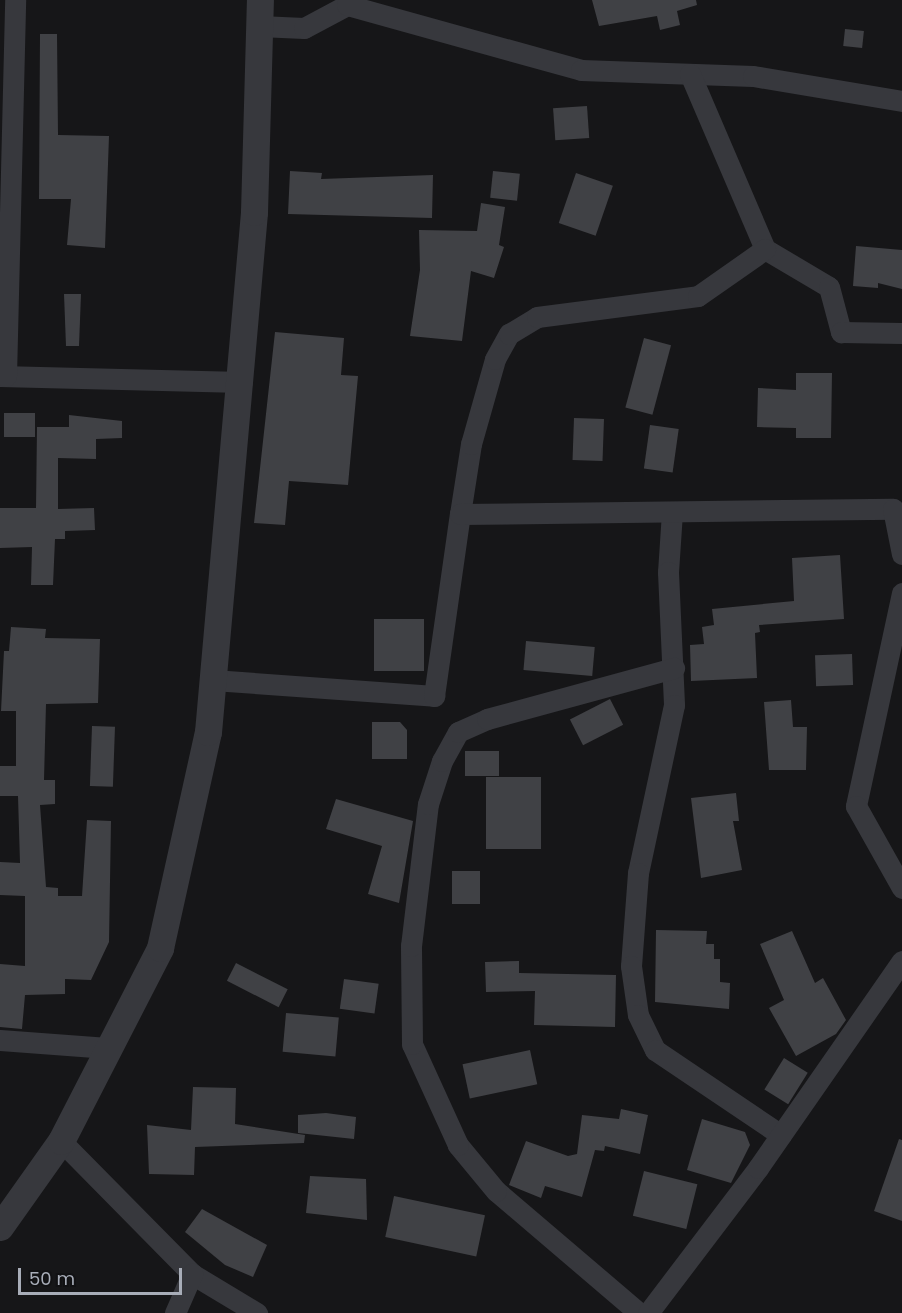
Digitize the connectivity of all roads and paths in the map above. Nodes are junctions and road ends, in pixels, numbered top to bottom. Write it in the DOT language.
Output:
graph roads {
  1 [pos="15,0"];
  2 [pos="357,4"];
  3 [pos="259,13"];
  4 [pos="690,74"];
  5 [pos="902,101"];
  6 [pos="765,249"];
  7 [pos="902,333"];
  8 [pos="3,376"];
  9 [pos="242,382"];
  10 [pos="672,512"];
  11 [pos="460,514"];
  12 [pos="902,554"];
  13 [pos="902,592"];
  14 [pos="674,668"];
  15 [pos="213,680"];
  16 [pos="902,888"];
  17 [pos="902,961"];
  18 [pos="0,1040"];
  19 [pos="108,1048"];
  20 [pos="781,1135"];
  21 [pos="61,1141"];
  22 [pos="0,1227"];
  23 [pos="192,1274"];
  24 [pos="175,1313"];
  25 [pos="257,1313"];
  26 [pos="639,1313"];
  27 [pos="648,1313"];
  1 -- 8 [label="street"];
  2 -- 3 [label="street"];
  2 -- 4 [label="street"];
  3 -- 9 [label="street"];
  4 -- 5 [label="street"];
  4 -- 6 [label="street"];
  6 -- 7 [label="street"];
  6 -- 11 [label="street"];
  8 -- 9 [label="street"];
  9 -- 15 [label="street"];
  10 -- 11 [label="street"];
  10 -- 12 [label="street"];
  10 -- 14 [label="street"];
  11 -- 15 [label="street"];
  13 -- 16 [label="street"];
  14 -- 20 [label="street"];
  14 -- 26 [label="street"];
  15 -- 19 [label="street"];
  17 -- 20 [label="street"];
  18 -- 19 [label="street"];
  19 -- 21 [label="street"];
  20 -- 27 [label="street"];
  21 -- 22 [label="street"];
  21 -- 23 [label="street"];
  23 -- 24 [label="street"];
  23 -- 25 [label="street"];
}
